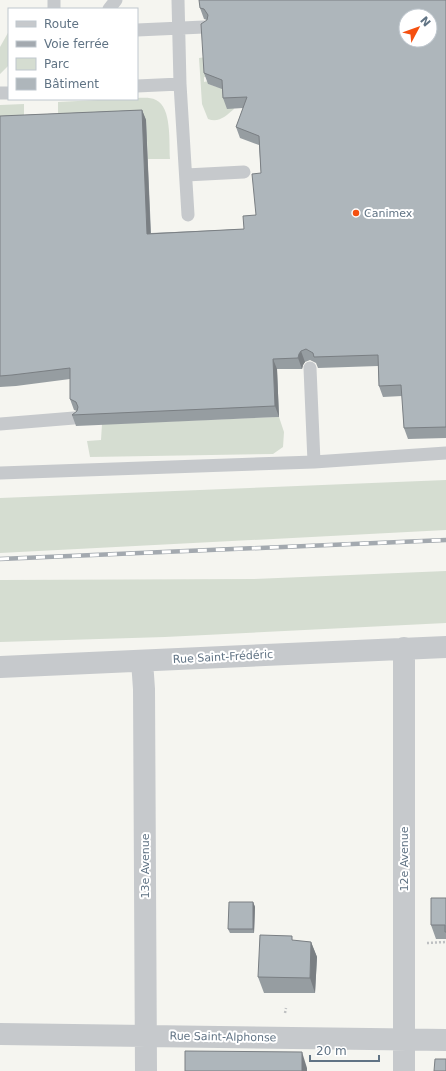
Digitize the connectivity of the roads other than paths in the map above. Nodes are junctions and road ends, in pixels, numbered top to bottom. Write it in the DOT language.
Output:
graph roads {
  1 [pos="116,0"];
  2 [pos="178,0"];
  3 [pos="110,8"];
  4 [pos="204,27"];
  5 [pos="180,28"];
  6 [pos="138,30"];
  7 [pos="180,84"];
  8 [pos="138,86"];
  9 [pos="244,172"];
  10 [pos="186,175"];
  11 [pos="188,215"];
  12 [pos="310,368"];
  13 [pos="74,418"];
  14 [pos="0,424"];
  15 [pos="446,453"];
  16 [pos="314,462"];
  17 [pos="0,473"];
  18 [pos="446,647"];
  19 [pos="404,648"];
  20 [pos="142,661"];
  21 [pos="0,667"];
  22 [pos="0,1034"];
  23 [pos="146,1036"];
  24 [pos="404,1040"];
  25 [pos="446,1040"];
  26 [pos="146,1071"];
  27 [pos="404,1071"];
  1 -- 3 [label="lane"];
  2 -- 5 [label="lane"];
  4 -- 5 [label="lane"];
  5 -- 6 [label="lane"];
  5 -- 7 [label="lane"];
  7 -- 8 [label="lane"];
  7 -- 10 [label="lane"];
  9 -- 10 [label="lane"];
  10 -- 11 [label="lane"];
  12 -- 16 [label="lane"];
  13 -- 14 [label="lane"];
  15 -- 16 [label="lane"];
  16 -- 17 [label="lane"];
  18 -- 19 [label="street, Rue Saint-Frédéric"];
  19 -- 20 [label="street, Rue Saint-Frédéric"];
  19 -- 24 [label="street, 12e Avenue"];
  20 -- 21 [label="street, Rue Saint-Frédéric"];
  20 -- 23 [label="street, 13e Avenue"];
  22 -- 23 [label="street, Rue Saint-Alphonse"];
  23 -- 24 [label="street, Rue Saint-Alphonse"];
  23 -- 26 [label="street, 13e Avenue"];
  24 -- 25 [label="street, Rue Saint-Alphonse"];
  24 -- 27 [label="street, 12e Avenue"];
}
